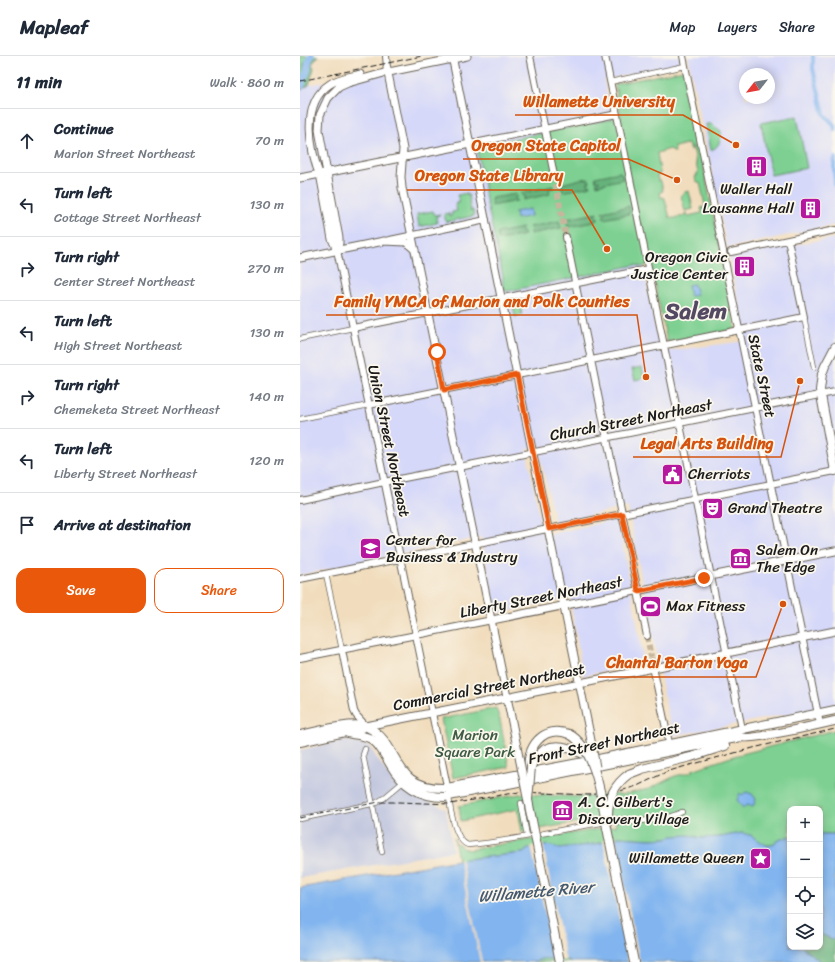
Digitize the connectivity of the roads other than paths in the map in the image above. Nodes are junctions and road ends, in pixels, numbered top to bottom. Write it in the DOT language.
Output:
graph roads {
  1 [pos="386,56"];
  2 [pos="467,56"];
  3 [pos="530,56"];
  4 [pos="605,56"];
  5 [pos="683,56"];
  6 [pos="450,57"];
  7 [pos="686,66"];
  8 [pos="388,70"];
  9 [pos="610,82"];
  10 [pos="617,114"];
  11 [pos="544,129"];
  12 [pos="470,144"];
  13 [pos="403,157"];
  14 [pos="323,174"];
  15 [pos="554,175"];
  16 [pos="300,178"];
  17 [pos="324,194"];
  18 [pos="334,212"];
  19 [pos="486,220"];
  20 [pos="835,230"];
  21 [pos="412,235"];
  22 [pos="566,238"];
  23 [pos="788,240"];
  24 [pos="384,241"];
  25 [pos="337,250"];
  26 [pos="416,250"];
  27 [pos="731,252"];
  28 [pos="724,253"];
  29 [pos="300,258"];
  30 [pos="648,269"];
  31 [pos="576,283"];
  32 [pos="502,298"];
  33 [pos="429,313"];
  34 [pos="804,317"];
  35 [pos="353,328"];
  36 [pos="739,330"];
  37 [pos="300,339"];
  38 [pos="664,345"];
  39 [pos="835,347"];
  40 [pos="591,360"];
  41 [pos="814,367"];
  42 [pos="517,375"];
  43 [pos="444,390"];
  44 [pos="835,392"];
  45 [pos="820,394"];
  46 [pos="369,405"];
  47 [pos="755,408"];
  48 [pos="300,419"];
  49 [pos="680,423"];
  50 [pos="606,438"];
  51 [pos="533,452"];
  52 [pos="460,467"];
  53 [pos="835,471"];
  54 [pos="384,482"];
  55 [pos="771,484"];
  56 [pos="703,498"];
  57 [pos="695,499"];
  58 [pos="300,500"];
  59 [pos="622,514"];
  60 [pos="698,514"];
  61 [pos="549,529"];
  62 [pos="476,544"];
  63 [pos="835,551"];
  64 [pos="400,559"];
  65 [pos="786,561"];
  66 [pos="326,574"];
  67 [pos="711,576"];
  68 [pos="300,579"];
  69 [pos="638,591"];
  70 [pos="564,606"];
  71 [pos="492,620"];
  72 [pos="835,631"];
  73 [pos="416,636"];
  74 [pos="647,636"];
  75 [pos="802,638"];
  76 [pos="342,650"];
  77 [pos="727,653"];
  78 [pos="300,658"];
  79 [pos="652,662"];
  80 [pos="583,682"];
  81 [pos="507,697"];
  82 [pos="354,710"];
  83 [pos="835,710"];
  84 [pos="432,713"];
  85 [pos="818,714"];
  86 [pos="835,721"];
  87 [pos="820,724"];
  88 [pos="366,726"];
  89 [pos="348,729"];
  90 [pos="742,729"];
  91 [pos="300,735"];
  92 [pos="744,739"];
  93 [pos="300,742"];
  94 [pos="669,744"];
  95 [pos="365,749"];
  96 [pos="597,758"];
  97 [pos="529,772"];
  98 [pos="598,780"];
  99 [pos="415,781"];
  100 [pos="403,782"];
  101 [pos="447,788"];
  102 [pos="449,797"];
  103 [pos="524,802"];
  104 [pos="373,804"];
  105 [pos="682,812"];
  106 [pos="300,819"];
  107 [pos="607,828"];
  108 [pos="527,836"];
  109 [pos="382,852"];
  110 [pos="560,962"];
  111 [pos="634,962"];
  1 -- 8 [label="street"];
  2 -- 6 [label="main road"];
  3 -- 11 [label="street"];
  4 -- 9 [label="street"];
  5 -- 7 [label="street, State Street"];
  6 -- 8 [label="main road"];
  6 -- 12 [label="main road"];
  7 -- 9 [label="street"];
  7 -- 28 [label="street, State Street"];
  8 -- 13 [label="main road"];
  8 -- 14 [label="main road, Union Street Northeast"];
  8 -- 14 [label="main road, Union Street Northeast"];
  9 -- 10 [label="street"];
  10 -- 11 [label="street"];
  10 -- 30 [label="street"];
  11 -- 12 [label="street"];
  11 -- 15 [label="street"];
  12 -- 13 [label="main road"];
  12 -- 19 [label="main road"];
  13 -- 14 [label="main road"];
  13 -- 21 [label="main road"];
  14 -- 16 [label="main road"];
  14 -- 17 [label="main road, Union Street Northeast"];
  14 -- 18 [label="main road, Union Street Northeast"];
  17 -- 18 [label="main road"];
  17 -- 25 [label="main road, Union Street Northeast"];
  18 -- 25 [label="main road, Union Street Northeast"];
  19 -- 21 [label="street"];
  19 -- 32 [label="main road"];
  20 -- 23 [label="street"];
  21 -- 24 [label="street"];
  21 -- 26 [label="main road"];
  22 -- 31 [label="street"];
  23 -- 27 [label="street"];
  23 -- 34 [label="street"];
  24 -- 25 [label="main road"];
  24 -- 26 [label="main road"];
  25 -- 29 [label="main road"];
  25 -- 35 [label="street, Union Street Northeast"];
  26 -- 33 [label="main road"];
  27 -- 28 [label="street"];
  28 -- 36 [label="street, State Street"];
  30 -- 31 [label="street"];
  30 -- 38 [label="street"];
  31 -- 32 [label="street"];
  31 -- 40 [label="street"];
  32 -- 33 [label="street"];
  32 -- 42 [label="main road"];
  33 -- 35 [label="street"];
  33 -- 43 [label="main road"];
  34 -- 36 [label="street"];
  34 -- 41 [label="street"];
  35 -- 37 [label="street"];
  35 -- 46 [label="street, Union Street Northeast"];
  36 -- 38 [label="street"];
  36 -- 47 [label="street, State Street"];
  38 -- 40 [label="street"];
  38 -- 49 [label="street"];
  39 -- 45 [label="highway"];
  40 -- 42 [label="street"];
  40 -- 50 [label="street"];
  42 -- 43 [label="street"];
  42 -- 51 [label="main road"];
  43 -- 46 [label="street"];
  43 -- 52 [label="main road"];
  44 -- 45 [label="street, Church Street Northeast"];
  45 -- 47 [label="street, Church Street Northeast"];
  45 -- 53 [label="highway"];
  46 -- 48 [label="street"];
  46 -- 54 [label="street, Union Street Northeast"];
  47 -- 49 [label="street, Church Street Northeast"];
  47 -- 55 [label="street, State Street"];
  49 -- 50 [label="street, Church Street Northeast"];
  49 -- 57 [label="street"];
  50 -- 51 [label="street, Church Street Northeast"];
  50 -- 59 [label="street"];
  51 -- 52 [label="street, Church Street Northeast"];
  51 -- 61 [label="main road"];
  52 -- 54 [label="street, Church Street Northeast"];
  52 -- 62 [label="main road"];
  53 -- 55 [label="street"];
  54 -- 58 [label="street, Church Street Northeast"];
  54 -- 64 [label="street, Union Street Northeast"];
  55 -- 56 [label="street"];
  55 -- 65 [label="street, State Street"];
  56 -- 57 [label="street"];
  56 -- 60 [label="street"];
  57 -- 59 [label="street"];
  57 -- 60 [label="street"];
  59 -- 61 [label="street"];
  59 -- 69 [label="street"];
  60 -- 67 [label="street"];
  61 -- 62 [label="street"];
  61 -- 70 [label="main road"];
  62 -- 64 [label="street"];
  62 -- 71 [label="main road"];
  63 -- 65 [label="main road, Liberty Street Northeast"];
  64 -- 66 [label="street"];
  64 -- 73 [label="street, Union Street Northeast"];
  65 -- 67 [label="main road, Liberty Street Northeast"];
  65 -- 75 [label="street, State Street"];
  66 -- 68 [label="street"];
  66 -- 76 [label="street"];
  67 -- 69 [label="main road, Liberty Street Northeast"];
  67 -- 77 [label="street"];
  69 -- 70 [label="main road, Liberty Street Northeast"];
  69 -- 74 [label="street"];
  70 -- 71 [label="main road, Liberty Street Northeast"];
  70 -- 80 [label="main road"];
  71 -- 73 [label="street, Liberty Street Northeast"];
  71 -- 81 [label="main road"];
  72 -- 75 [label="main road, Commercial Street Northeast"];
  73 -- 76 [label="street, Liberty Street Northeast"];
  73 -- 84 [label="street, Union Street Northeast"];
  75 -- 77 [label="main road, Commercial Street Northeast"];
  75 -- 85 [label="street, State Street"];
  76 -- 78 [label="street, Liberty Street Northeast"];
  76 -- 82 [label="street"];
  77 -- 79 [label="main road, Commercial Street Northeast"];
  77 -- 90 [label="street"];
  79 -- 80 [label="main road, Commercial Street Northeast"];
  79 -- 94 [label="street"];
  80 -- 81 [label="main road, Commercial Street Northeast"];
  80 -- 98 [label="main road, bridge"];
  81 -- 84 [label="main road, Commercial Street Northeast"];
  81 -- 103 [label="main road, bridge"];
  82 -- 88 [label="street"];
  82 -- 89 [label="street"];
  83 -- 85 [label="highway, Front Street Northeast"];
  84 -- 88 [label="main road, Commercial Street Northeast"];
  84 -- 101 [label="street, Union Street Northeast"];
  85 -- 87 [label="street, State Street"];
  85 -- 90 [label="highway, Front Street Northeast"];
  86 -- 87 [label="highway, Front Street Northeast"];
  87 -- 92 [label="highway, Front Street Northeast"];
  88 -- 89 [label="highway"];
  88 -- 99 [label="highway, Front Street Northeast"];
  89 -- 91 [label="highway"];
  89 -- 93 [label="highway"];
  89 -- 100 [label="highway, Front Street Northeast"];
  90 -- 94 [label="highway, Front Street Northeast"];
  92 -- 102 [label="highway, Front Street Northeast"];
  92 -- 107 [label="highway, bridge"];
  94 -- 96 [label="highway, Front Street Northeast"];
  95 -- 104 [label="street"];
  96 -- 97 [label="highway, Front Street Northeast"];
  96 -- 103 [label="highway, bridge"];
  97 -- 98 [label="highway, bridge"];
  97 -- 101 [label="highway, Front Street Northeast"];
  98 -- 107 [label="highway, bridge"];
  99 -- 100 [label="highway"];
  99 -- 101 [label="highway, Front Street Northeast"];
  100 -- 102 [label="highway, Front Street Northeast"];
  100 -- 104 [label="street"];
  101 -- 102 [label="street, Union Street Northeast"];
  102 -- 108 [label="street, Union Street Northeast"];
  103 -- 108 [label="street"];
  103 -- 110 [label="highway, bridge"];
  104 -- 106 [label="street"];
  104 -- 109 [label="street"];
  105 -- 108 [label="street"];
  107 -- 111 [label="highway"];
}
